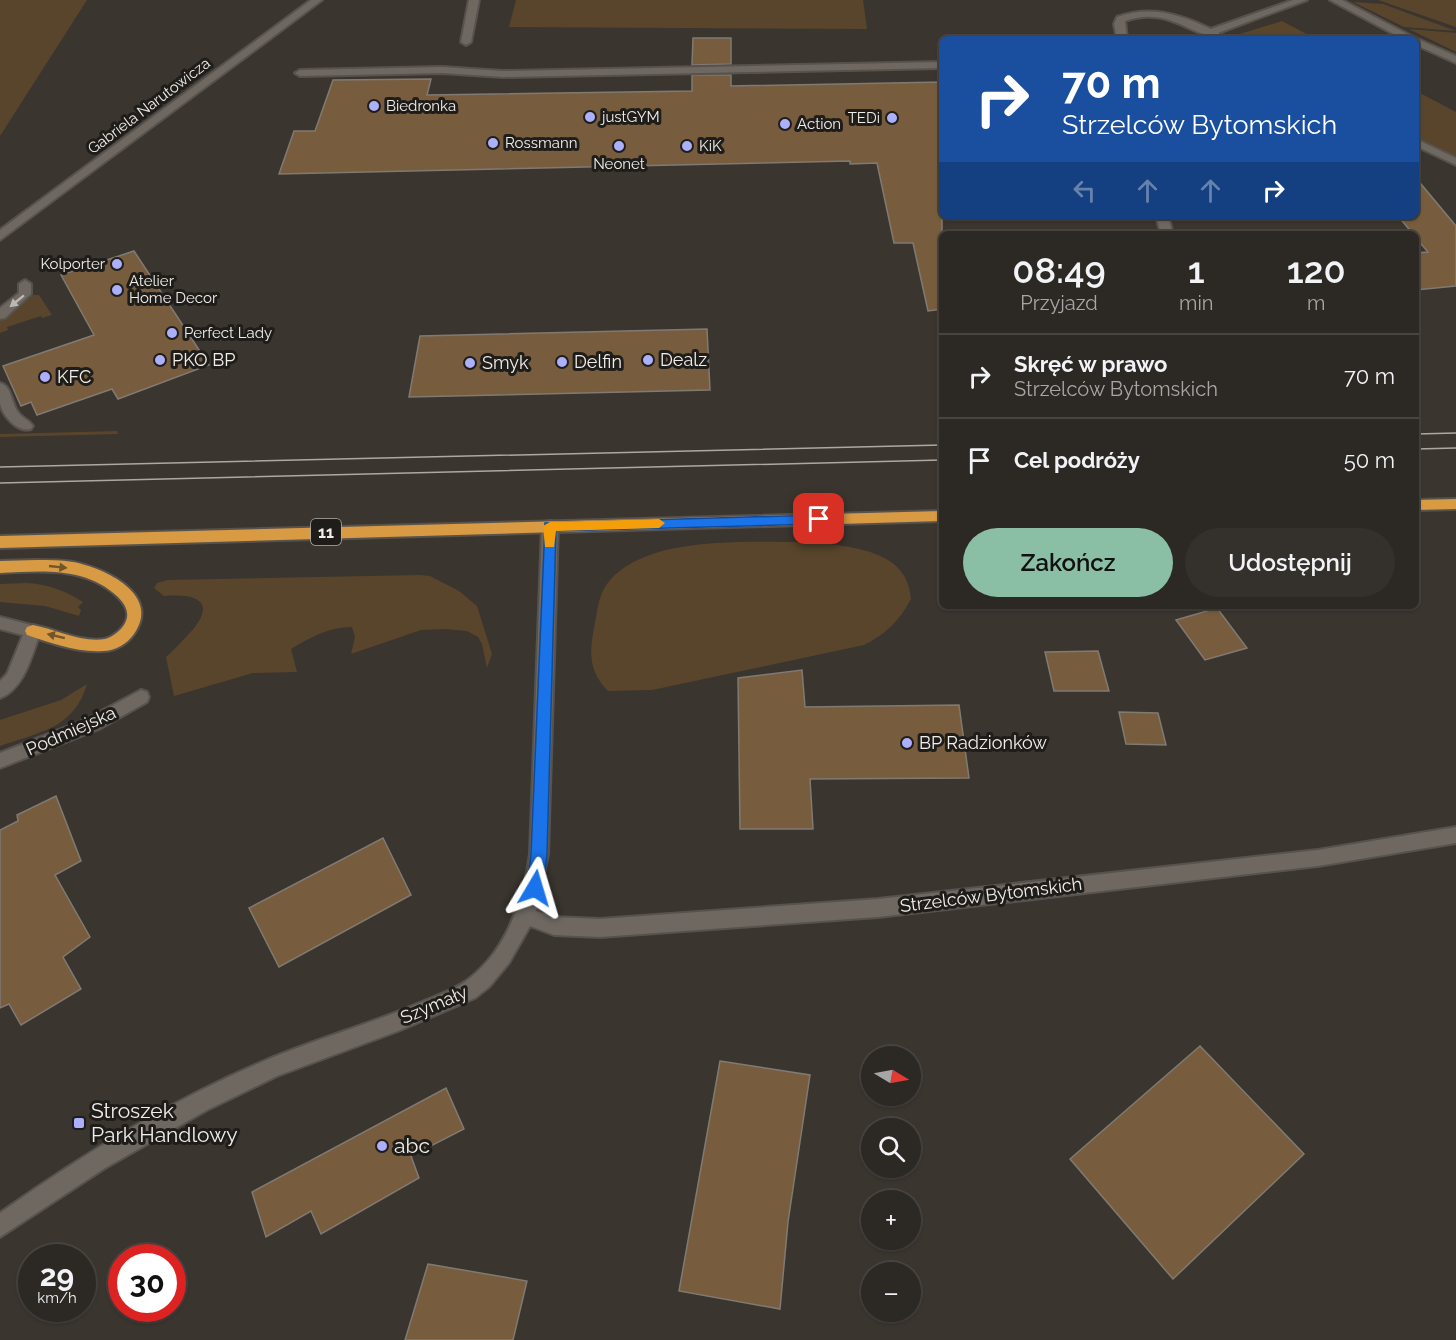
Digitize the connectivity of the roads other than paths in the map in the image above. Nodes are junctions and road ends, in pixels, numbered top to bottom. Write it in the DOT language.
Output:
graph roads {
  1 [pos="317,0"];
  2 [pos="474,0"];
  3 [pos="1302,0"];
  4 [pos="1335,0"];
  5 [pos="1211,32"];
  6 [pos="1121,36"];
  7 [pos="1218,36"];
  8 [pos="1405,36"];
  9 [pos="466,42"];
  10 [pos="1419,42"];
  11 [pos="1456,60"];
  12 [pos="939,65"];
  13 [pos="300,73"];
  14 [pos="1419,144"];
  15 [pos="1456,162"];
  16 [pos="0,236"];
  17 [pos="25,284"];
  18 [pos="0,315"];
  19 [pos="0,387"];
  20 [pos="26,426"];
  21 [pos="1456,504"];
  22 [pos="1419,505"];
  23 [pos="939,516"];
  24 [pos="550,526"];
  25 [pos="0,542"];
  26 [pos="0,567"];
  27 [pos="0,623"];
  28 [pos="33,631"];
  29 [pos="0,691"];
  30 [pos="141,697"];
  31 [pos="0,761"];
  32 [pos="1456,835"];
  33 [pos="526,916"];
  34 [pos="0,1226"];
  1 -- 16 [label="street, Gabriela Narutowicza"];
  2 -- 9 [label="street"];
  3 -- 5 [label="street"];
  4 -- 8 [label="street"];
  5 -- 6 [label="street"];
  5 -- 7 [label="street"];
  10 -- 11 [label="street"];
  12 -- 13 [label="street"];
  14 -- 15 [label="street"];
  17 -- 18 [label="street, one-way"];
  19 -- 20 [label="street"];
  21 -- 22 [label="highway"];
  23 -- 24 [label="highway, 11"];
  24 -- 25 [label="highway, 11"];
  24 -- 33 [label="street, Szymały"];
  26 -- 28 [label="highway, one-way"];
  27 -- 28 [label="street"];
  28 -- 29 [label="street"];
  30 -- 31 [label="street, Podmiejska"];
  32 -- 33 [label="street, Strzelców Bytomskich"];
  33 -- 34 [label="street, Szymały"];
}
